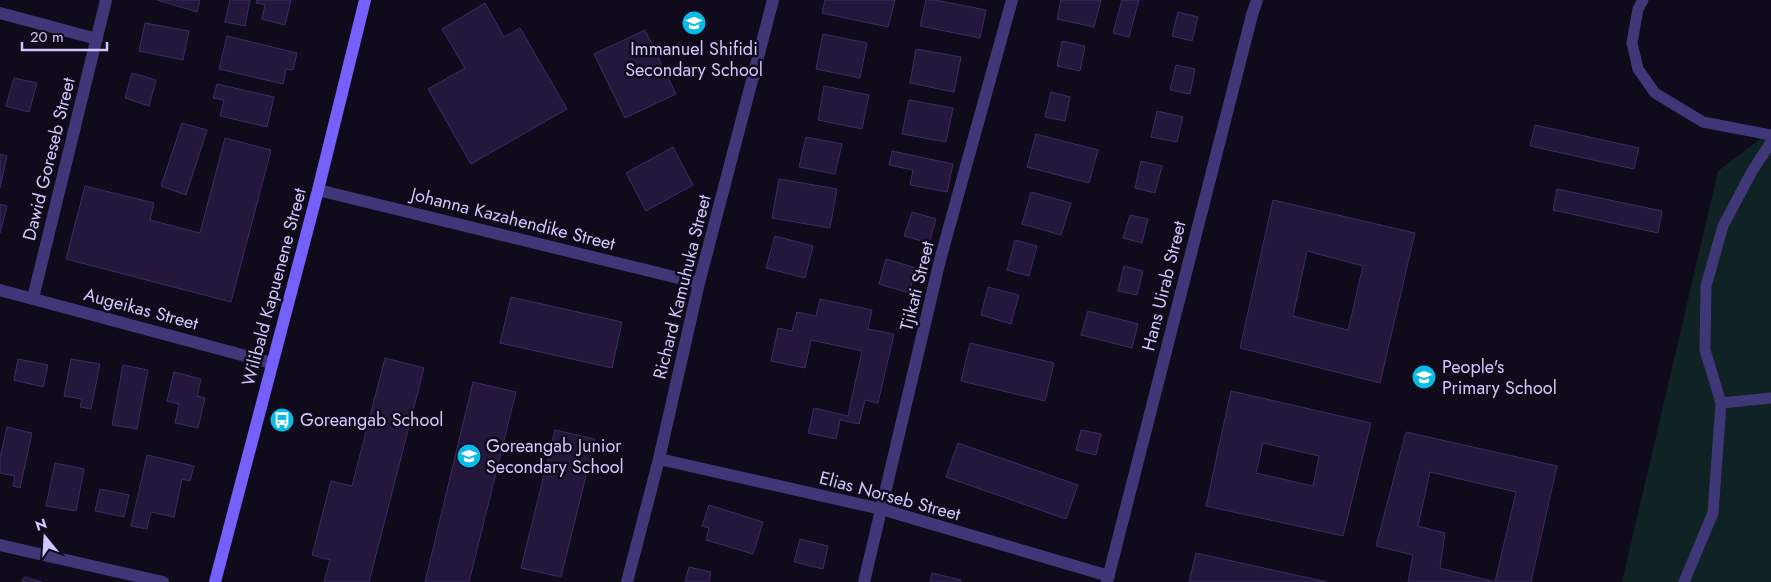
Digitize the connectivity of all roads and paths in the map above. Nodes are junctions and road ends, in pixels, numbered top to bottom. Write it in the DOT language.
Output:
graph roads {
  1 [pos="106,0"];
  2 [pos="365,0"];
  3 [pos="773,0"];
  4 [pos="1012,0"];
  5 [pos="1257,0"];
  6 [pos="1643,0"];
  7 [pos="0,13"];
  8 [pos="97,39"];
  9 [pos="1771,135"];
  10 [pos="1771,142"];
  11 [pos="318,190"];
  12 [pos="699,282"];
  13 [pos="0,290"];
  14 [pos="33,298"];
  15 [pos="272,363"];
  16 [pos="1771,398"];
  17 [pos="1721,403"];
  18 [pos="660,459"];
  19 [pos="882,509"];
  20 [pos="0,545"];
  21 [pos="1108,579"];
  22 [pos="163,582"];
  23 [pos="215,582"];
  24 [pos="628,582"];
  25 [pos="864,582"];
  26 [pos="1684,582"];
  1 -- 8 [label="street, Dawid Goreseb Street"];
  2 -- 11 [label="street, Wilibald Kapuenene Street"];
  3 -- 12 [label="street, Richard Kamuhuka Street"];
  4 -- 19 [label="street, Tjikati Street"];
  5 -- 21 [label="street, Hans Uirab Street"];
  6 -- 9 [label="lane"];
  7 -- 8 [label="street"];
  8 -- 14 [label="street, Dawid Goreseb Street"];
  10 -- 17 [label="lane"];
  11 -- 12 [label="street, Johanna Kazahendike Street"];
  11 -- 15 [label="street, Wilibald Kapuenene Street"];
  12 -- 18 [label="street, Richard Kamuhuka Street"];
  13 -- 14 [label="street, Augeikas Street"];
  14 -- 15 [label="street, Augeikas Street"];
  15 -- 23 [label="street, Wilibald Kapuenene Street"];
  16 -- 17 [label="lane"];
  17 -- 26 [label="lane"];
  18 -- 19 [label="street, Elias Norseb Street"];
  18 -- 24 [label="street, Richard Kamuhuka Street"];
  19 -- 21 [label="street, Elias Norseb Street"];
  19 -- 25 [label="street, Tjikati Street"];
  20 -- 22 [label="street"];
}
